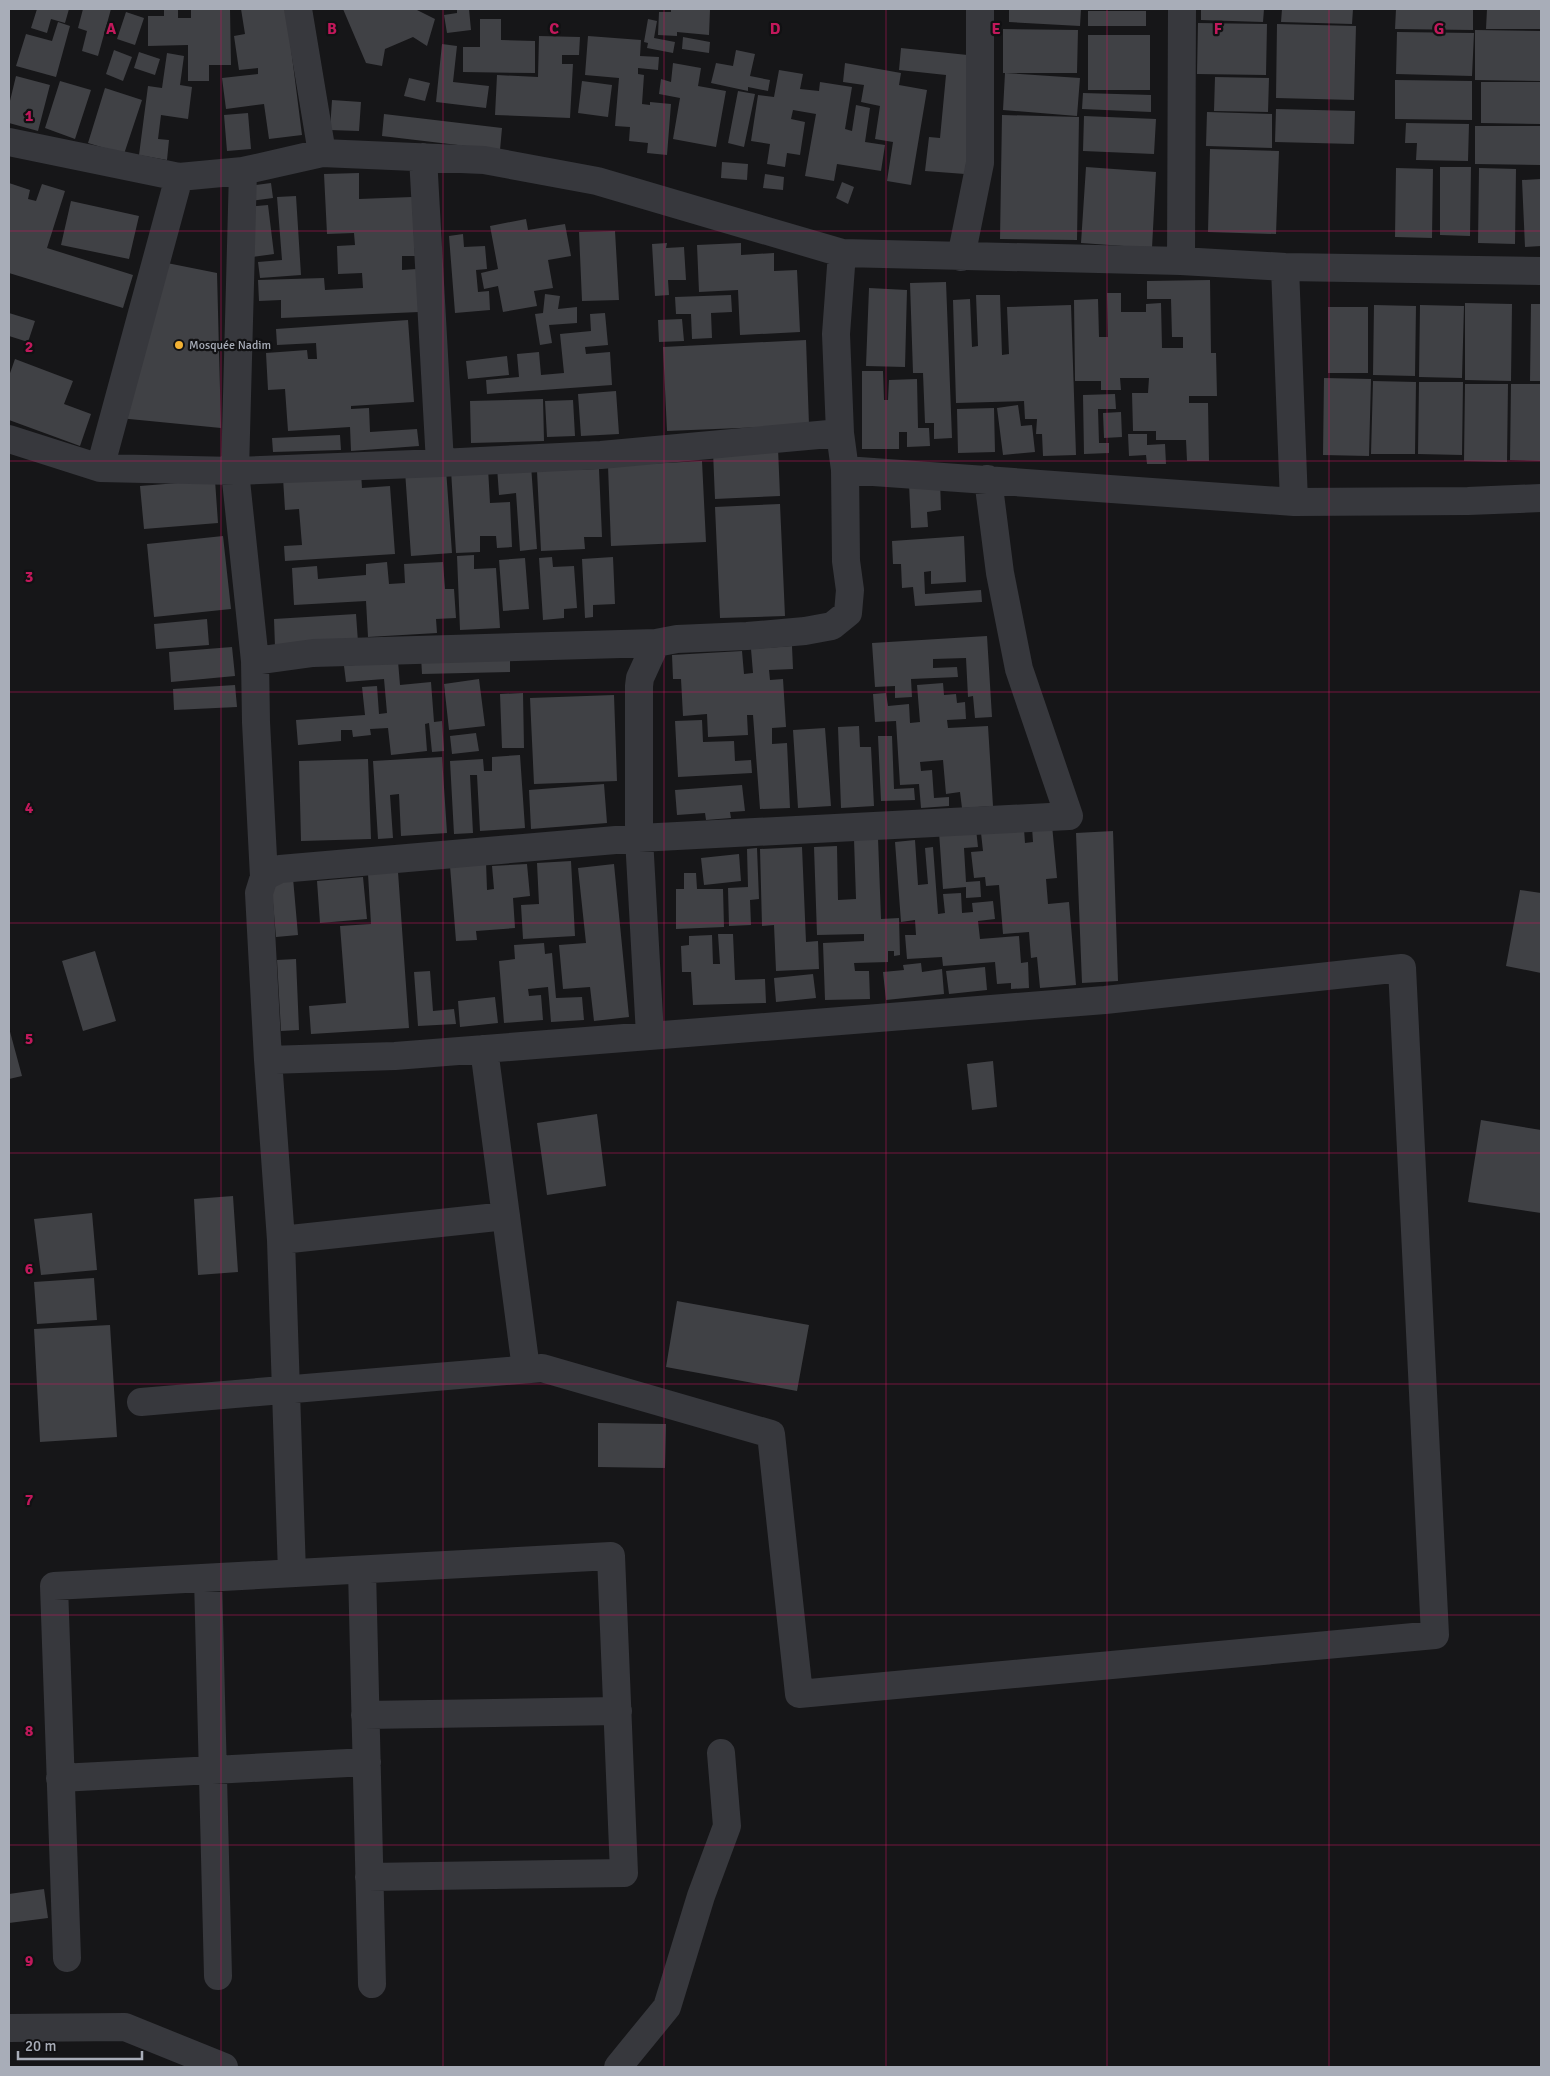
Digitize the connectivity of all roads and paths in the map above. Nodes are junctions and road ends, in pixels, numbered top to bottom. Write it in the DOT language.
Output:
graph roads {
  1 [pos="298,9"];
  2 [pos="980,9"];
  3 [pos="1182,9"];
  4 [pos="9,142"];
  5 [pos="322,153"];
  6 [pos="423,157"];
  7 [pos="244,171"];
  8 [pos="179,177"];
  9 [pos="842,253"];
  10 [pos="961,257"];
  11 [pos="1181,261"];
  12 [pos="1285,267"];
  13 [pos="1541,271"];
  14 [pos="840,433"];
  15 [pos="9,439"];
  16 [pos="440,464"];
  17 [pos="100,468"];
  18 [pos="845,470"];
  19 [pos="234,471"];
  20 [pos="988,479"];
  21 [pos="1541,498"];
  22 [pos="1294,502"];
  23 [pos="656,643"];
  24 [pos="255,661"];
  25 [pos="639,838"];
  26 [pos="264,876"];
  27 [pos="650,1035"];
  28 [pos="484,1049"];
  29 [pos="268,1060"];
  30 [pos="506,1216"];
  31 [pos="281,1240"];
  32 [pos="526,1369"];
  33 [pos="285,1390"];
  34 [pos="141,1402"];
  35 [pos="362,1570"];
  36 [pos="292,1573"];
  37 [pos="208,1578"];
  38 [pos="618,1710"];
  39 [pos="365,1715"];
  40 [pos="721,1753"];
  41 [pos="367,1762"];
  42 [pos="213,1770"];
  43 [pos="60,1778"];
  44 [pos="369,1876"];
  45 [pos="67,1958"];
  46 [pos="218,1976"];
  47 [pos="372,1984"];
  48 [pos="9,2028"];
  49 [pos="224,2067"];
  50 [pos="618,2067"];
  1 -- 5 [label="street"];
  2 -- 10 [label="street"];
  3 -- 11 [label="street"];
  4 -- 8 [label="street"];
  5 -- 6 [label="street"];
  5 -- 7 [label="street"];
  6 -- 9 [label="street"];
  6 -- 16 [label="street"];
  7 -- 8 [label="street"];
  7 -- 19 [label="street"];
  8 -- 17 [label="street"];
  9 -- 10 [label="street"];
  9 -- 14 [label="street"];
  10 -- 11 [label="street"];
  11 -- 12 [label="street"];
  12 -- 13 [label="street"];
  12 -- 22 [label="street"];
  14 -- 16 [label="street"];
  14 -- 18 [label="street"];
  15 -- 17 [label="street"];
  16 -- 19 [label="street"];
  17 -- 19 [label="street"];
  18 -- 20 [label="street"];
  18 -- 23 [label="street"];
  19 -- 24 [label="street"];
  20 -- 22 [label="street"];
  20 -- 25 [label="street"];
  21 -- 22 [label="street"];
  23 -- 24 [label="street"];
  23 -- 25 [label="street"];
  24 -- 26 [label="street"];
  25 -- 26 [label="street"];
  25 -- 27 [label="street"];
  26 -- 29 [label="street"];
  27 -- 28 [label="street"];
  27 -- 32 [label="street"];
  28 -- 29 [label="street"];
  28 -- 30 [label="street"];
  29 -- 31 [label="street"];
  30 -- 31 [label="street"];
  30 -- 32 [label="street"];
  31 -- 33 [label="street"];
  32 -- 33 [label="street"];
  33 -- 34 [label="street"];
  33 -- 36 [label="street"];
  35 -- 36 [label="street"];
  35 -- 38 [label="street"];
  35 -- 39 [label="street"];
  36 -- 37 [label="street"];
  37 -- 42 [label="street"];
  37 -- 43 [label="street"];
  38 -- 39 [label="street"];
  38 -- 44 [label="street"];
  39 -- 41 [label="street"];
  40 -- 50 [label="street"];
  41 -- 42 [label="street"];
  41 -- 44 [label="street"];
  42 -- 43 [label="street"];
  42 -- 46 [label="street"];
  43 -- 45 [label="street"];
  44 -- 47 [label="street"];
  48 -- 49 [label="street"];
}
